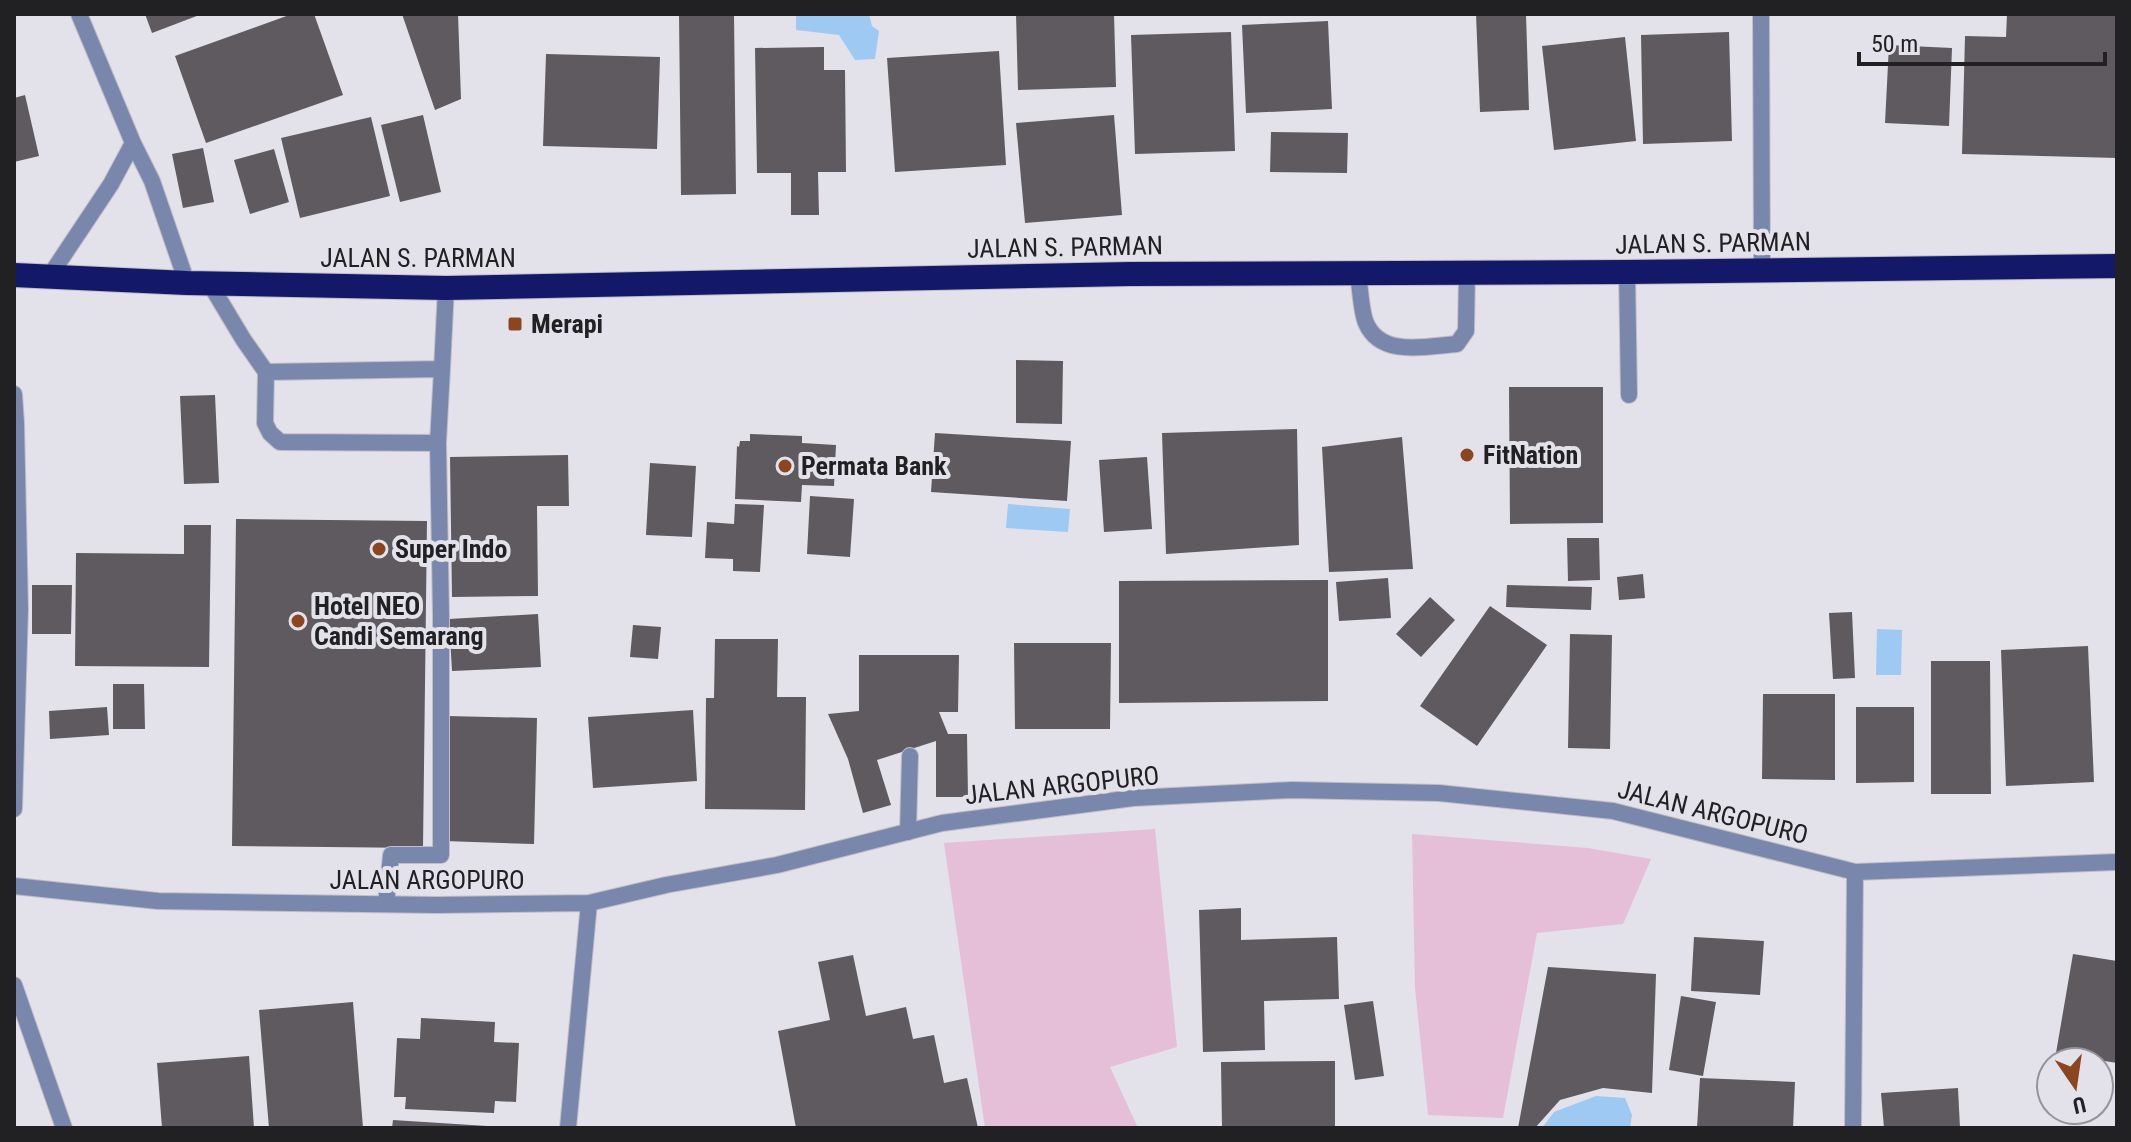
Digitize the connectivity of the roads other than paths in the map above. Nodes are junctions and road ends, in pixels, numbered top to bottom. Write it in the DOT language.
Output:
graph roads {
  1 [pos="79,14"];
  2 [pos="1761,14"];
  3 [pos="133,143"];
  4 [pos="2117,266"];
  5 [pos="1762,270"];
  6 [pos="1627,272"];
  7 [pos="1358,273"];
  8 [pos="1467,273"];
  9 [pos="14,275"];
  10 [pos="49,277"];
  11 [pos="198,283"];
  12 [pos="446,288"];
  13 [pos="442,369"];
  14 [pos="266,372"];
  15 [pos="14,394"];
  16 [pos="1629,395"];
  17 [pos="438,443"];
  18 [pos="910,756"];
  19 [pos="14,809"];
  20 [pos="908,832"];
  21 [pos="2117,862"];
  22 [pos="1855,872"];
  23 [pos="14,886"];
  24 [pos="589,903"];
  25 [pos="386,904"];
  26 [pos="14,985"];
  27 [pos="64,1128"];
  28 [pos="568,1128"];
  29 [pos="1853,1128"];
  1 -- 3 [label="street"];
  2 -- 5 [label="street"];
  3 -- 10 [label="street"];
  3 -- 11 [label="street"];
  4 -- 5 [label="highway, JALAN S. PARMAN"];
  5 -- 6 [label="highway, JALAN S. PARMAN"];
  6 -- 8 [label="highway, JALAN S. PARMAN"];
  6 -- 16 [label="street"];
  7 -- 8 [label="highway, JALAN S. PARMAN"];
  7 -- 8 [label="street"];
  7 -- 12 [label="highway, JALAN S. PARMAN"];
  9 -- 10 [label="highway, JALAN S. PARMAN"];
  10 -- 11 [label="highway, JALAN S. PARMAN"];
  11 -- 12 [label="highway, JALAN S. PARMAN"];
  11 -- 14 [label="street"];
  12 -- 13 [label="street"];
  13 -- 14 [label="street"];
  13 -- 17 [label="street"];
  14 -- 17 [label="street"];
  15 -- 19 [label="street"];
  17 -- 25 [label="street"];
  18 -- 20 [label="street"];
  20 -- 22 [label="street, JALAN ARGOPURO"];
  20 -- 24 [label="street, JALAN ARGOPURO"];
  21 -- 22 [label="street, JALAN ARGOPURO"];
  22 -- 29 [label="street"];
  23 -- 25 [label="street, JALAN ARGOPURO"];
  24 -- 25 [label="street, JALAN ARGOPURO"];
  24 -- 28 [label="street"];
  26 -- 27 [label="street"];
}
